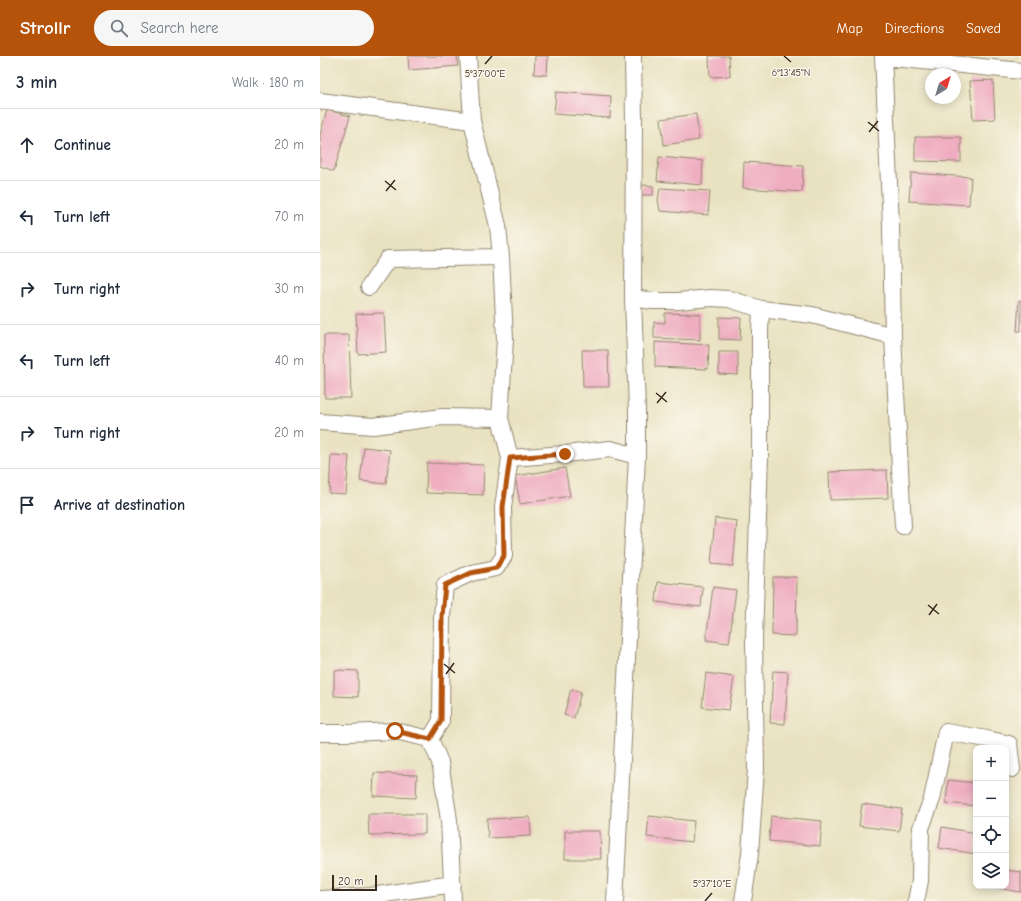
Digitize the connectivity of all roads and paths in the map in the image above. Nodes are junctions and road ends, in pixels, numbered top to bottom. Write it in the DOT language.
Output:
graph roads {
  1 [pos="468,56"];
  2 [pos="633,56"];
  3 [pos="883,57"];
  4 [pos="1021,71"];
  5 [pos="320,101"];
  6 [pos="472,121"];
  7 [pos="501,257"];
  8 [pos="369,287"];
  9 [pos="633,298"];
  10 [pos="761,309"];
  11 [pos="893,336"];
  12 [pos="500,418"];
  13 [pos="320,422"];
  14 [pos="637,456"];
  15 [pos="510,458"];
  16 [pos="903,526"];
  17 [pos="320,733"];
  18 [pos="430,739"];
  19 [pos="1012,769"];
  20 [pos="453,884"];
  21 [pos="320,899"];
  22 [pos="453,901"];
  23 [pos="615,901"];
  24 [pos="743,901"];
  25 [pos="916,901"];
  1 -- 6 [label="street"];
  2 -- 9 [label="street"];
  3 -- 4 [label="street"];
  3 -- 11 [label="street"];
  5 -- 6 [label="street"];
  6 -- 7 [label="street"];
  7 -- 8 [label="street"];
  7 -- 12 [label="street"];
  9 -- 10 [label="street"];
  9 -- 14 [label="street"];
  10 -- 11 [label="street"];
  10 -- 24 [label="street"];
  11 -- 16 [label="street"];
  12 -- 13 [label="street"];
  12 -- 15 [label="street"];
  14 -- 15 [label="street"];
  14 -- 23 [label="street"];
  15 -- 18 [label="street"];
  17 -- 18 [label="street"];
  18 -- 20 [label="street"];
  19 -- 25 [label="street"];
  20 -- 21 [label="street"];
  20 -- 22 [label="street"];
}
